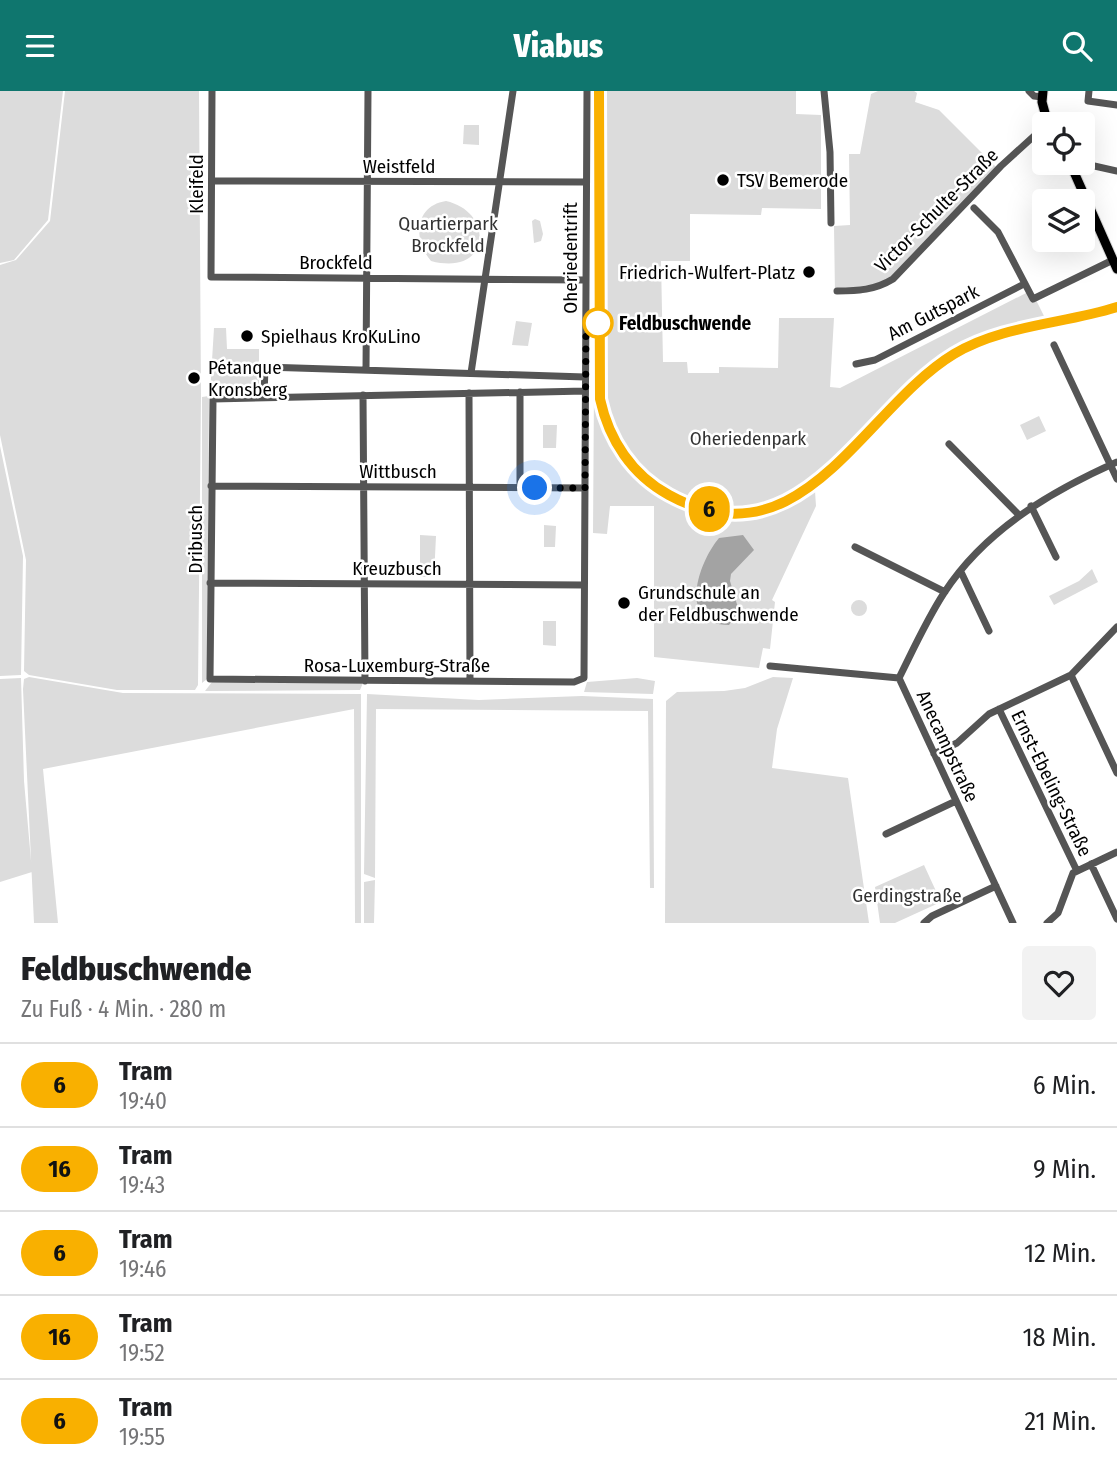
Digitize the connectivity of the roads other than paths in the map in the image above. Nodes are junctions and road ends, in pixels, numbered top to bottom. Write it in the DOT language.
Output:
graph roads {
  1 [pos="212,91"];
  2 [pos="368,91"];
  3 [pos="513,91"];
  4 [pos="587,91"];
  5 [pos="824,91"];
  6 [pos="1029,91"];
  7 [pos="1089,91"];
  8 [pos="1043,94"];
  9 [pos="1117,105"];
  10 [pos="1045,112"];
  11 [pos="1032,139"];
  12 [pos="1095,166"];
  13 [pos="1117,171"];
  14 [pos="1075,175"];
  15 [pos="212,181"];
  16 [pos="368,181"];
  17 [pos="499,182"];
  18 [pos="586,182"];
  19 [pos="974,208"];
  20 [pos="831,223"];
  21 [pos="1115,265"];
  22 [pos="211,277"];
  23 [pos="367,278"];
  24 [pos="485,279"];
  25 [pos="586,280"];
  26 [pos="1024,284"];
  27 [pos="837,291"];
  28 [pos="1054,345"];
  29 [pos="856,365"];
  30 [pos="366,370"];
  31 [pos="471,373"];
  32 [pos="585,377"];
  33 [pos="585,390"];
  34 [pos="520,392"];
  35 [pos="469,393"];
  36 [pos="363,395"];
  37 [pos="264,397"];
  38 [pos="949,444"];
  39 [pos="1114,464"];
  40 [pos="1117,479"];
  41 [pos="211,486"];
  42 [pos="362,487"];
  43 [pos="469,487"];
  44 [pos="520,488"];
  45 [pos="585,488"];
  46 [pos="1031,506"];
  47 [pos="1019,515"];
  48 [pos="855,547"];
  49 [pos="1056,557"];
  50 [pos="961,572"];
  51 [pos="210,583"];
  52 [pos="364,584"];
  53 [pos="470,584"];
  54 [pos="584,585"];
  55 [pos="945,592"];
  56 [pos="1117,627"];
  57 [pos="989,631"];
  58 [pos="770,666"];
  59 [pos="1071,675"];
  60 [pos="584,678"];
  61 [pos="899,678"];
  62 [pos="210,680"];
  63 [pos="365,681"];
  64 [pos="470,681"];
  65 [pos="999,709"];
  66 [pos="934,754"];
  67 [pos="1117,773"];
  68 [pos="956,801"];
  69 [pos="886,834"];
  70 [pos="1117,852"];
  71 [pos="1091,864"];
  72 [pos="1077,871"];
  73 [pos="996,886"];
  74 [pos="1117,919"];
  75 [pos="924,923"];
  76 [pos="1013,923"];
  77 [pos="1047,923"];
  1 -- 15 [label="street, Kleifeld"];
  2 -- 16 [label="street"];
  3 -- 17 [label="street"];
  4 -- 18 [label="street, Oheriedentrift"];
  5 -- 20 [label="street"];
  6 -- 8 [label="street"];
  7 -- 9 [label="street"];
  8 -- 10 [label="main road"];
  11 -- 27 [label="street, Victor-Schulte-Straße"];
  12 -- 13 [label="street"];
  14 -- 21 [label="main road"];
  15 -- 16 [label="street, Weistfeld"];
  15 -- 22 [label="street, Kleifeld"];
  16 -- 17 [label="street, Weistfeld"];
  16 -- 23 [label="street"];
  17 -- 18 [label="street, Weistfeld"];
  17 -- 24 [label="street"];
  18 -- 25 [label="street, Oheriedentrift"];
  19 -- 26 [label="street"];
  21 -- 26 [label="street"];
  22 -- 23 [label="street, Brockfeld"];
  23 -- 24 [label="street, Brockfeld"];
  23 -- 30 [label="street"];
  24 -- 25 [label="street, Brockfeld"];
  24 -- 31 [label="street"];
  25 -- 32 [label="street, Oheriedentrift"];
  26 -- 29 [label="street, Am Gutspark"];
  28 -- 39 [label="street"];
  30 -- 31 [label="street"];
  30 -- 37 [label="street"];
  31 -- 32 [label="street"];
  32 -- 33 [label="street, Oheriedentrift"];
  33 -- 34 [label="street"];
  33 -- 45 [label="street, Oheriedentrift"];
  34 -- 35 [label="street"];
  34 -- 44 [label="street"];
  35 -- 36 [label="street"];
  35 -- 43 [label="street"];
  36 -- 37 [label="street"];
  36 -- 42 [label="street"];
  37 -- 41 [label="street, Dribusch"];
  38 -- 47 [label="street"];
  39 -- 40 [label="street"];
  39 -- 46 [label="street, Anecampstraße"];
  41 -- 42 [label="street, Wittbusch"];
  41 -- 51 [label="street, Dribusch"];
  42 -- 43 [label="street, Wittbusch"];
  42 -- 52 [label="street"];
  43 -- 44 [label="street, Wittbusch"];
  43 -- 53 [label="street"];
  44 -- 45 [label="street, Wittbusch"];
  45 -- 54 [label="street, Oheriedentrift"];
  46 -- 47 [label="street, Anecampstraße"];
  46 -- 49 [label="street"];
  47 -- 50 [label="street, Anecampstraße"];
  48 -- 55 [label="street"];
  50 -- 55 [label="street, Anecampstraße"];
  50 -- 57 [label="street"];
  51 -- 52 [label="street, Kreuzbusch"];
  51 -- 62 [label="street, Dribusch"];
  52 -- 53 [label="street, Kreuzbusch"];
  52 -- 63 [label="street"];
  53 -- 54 [label="street, Kreuzbusch"];
  53 -- 64 [label="street"];
  54 -- 60 [label="street, Oheriedentrift"];
  55 -- 61 [label="street, Anecampstraße"];
  56 -- 59 [label="street"];
  58 -- 61 [label="street"];
  59 -- 65 [label="street"];
  59 -- 67 [label="street"];
  60 -- 64 [label="street, Rosa-Luxemburg-Straße"];
  61 -- 66 [label="street, Anecampstraße"];
  62 -- 63 [label="street, Rosa-Luxemburg-Straße"];
  63 -- 64 [label="street, Rosa-Luxemburg-Straße"];
  65 -- 66 [label="street"];
  65 -- 72 [label="street, Ernst-Ebeling-Straße"];
  66 -- 68 [label="street, Anecampstraße"];
  68 -- 69 [label="street"];
  68 -- 73 [label="street, Anecampstraße"];
  70 -- 71 [label="street"];
  71 -- 72 [label="street"];
  71 -- 74 [label="street"];
  72 -- 77 [label="street"];
  73 -- 75 [label="street"];
  73 -- 76 [label="street, Anecampstraße"];
}
